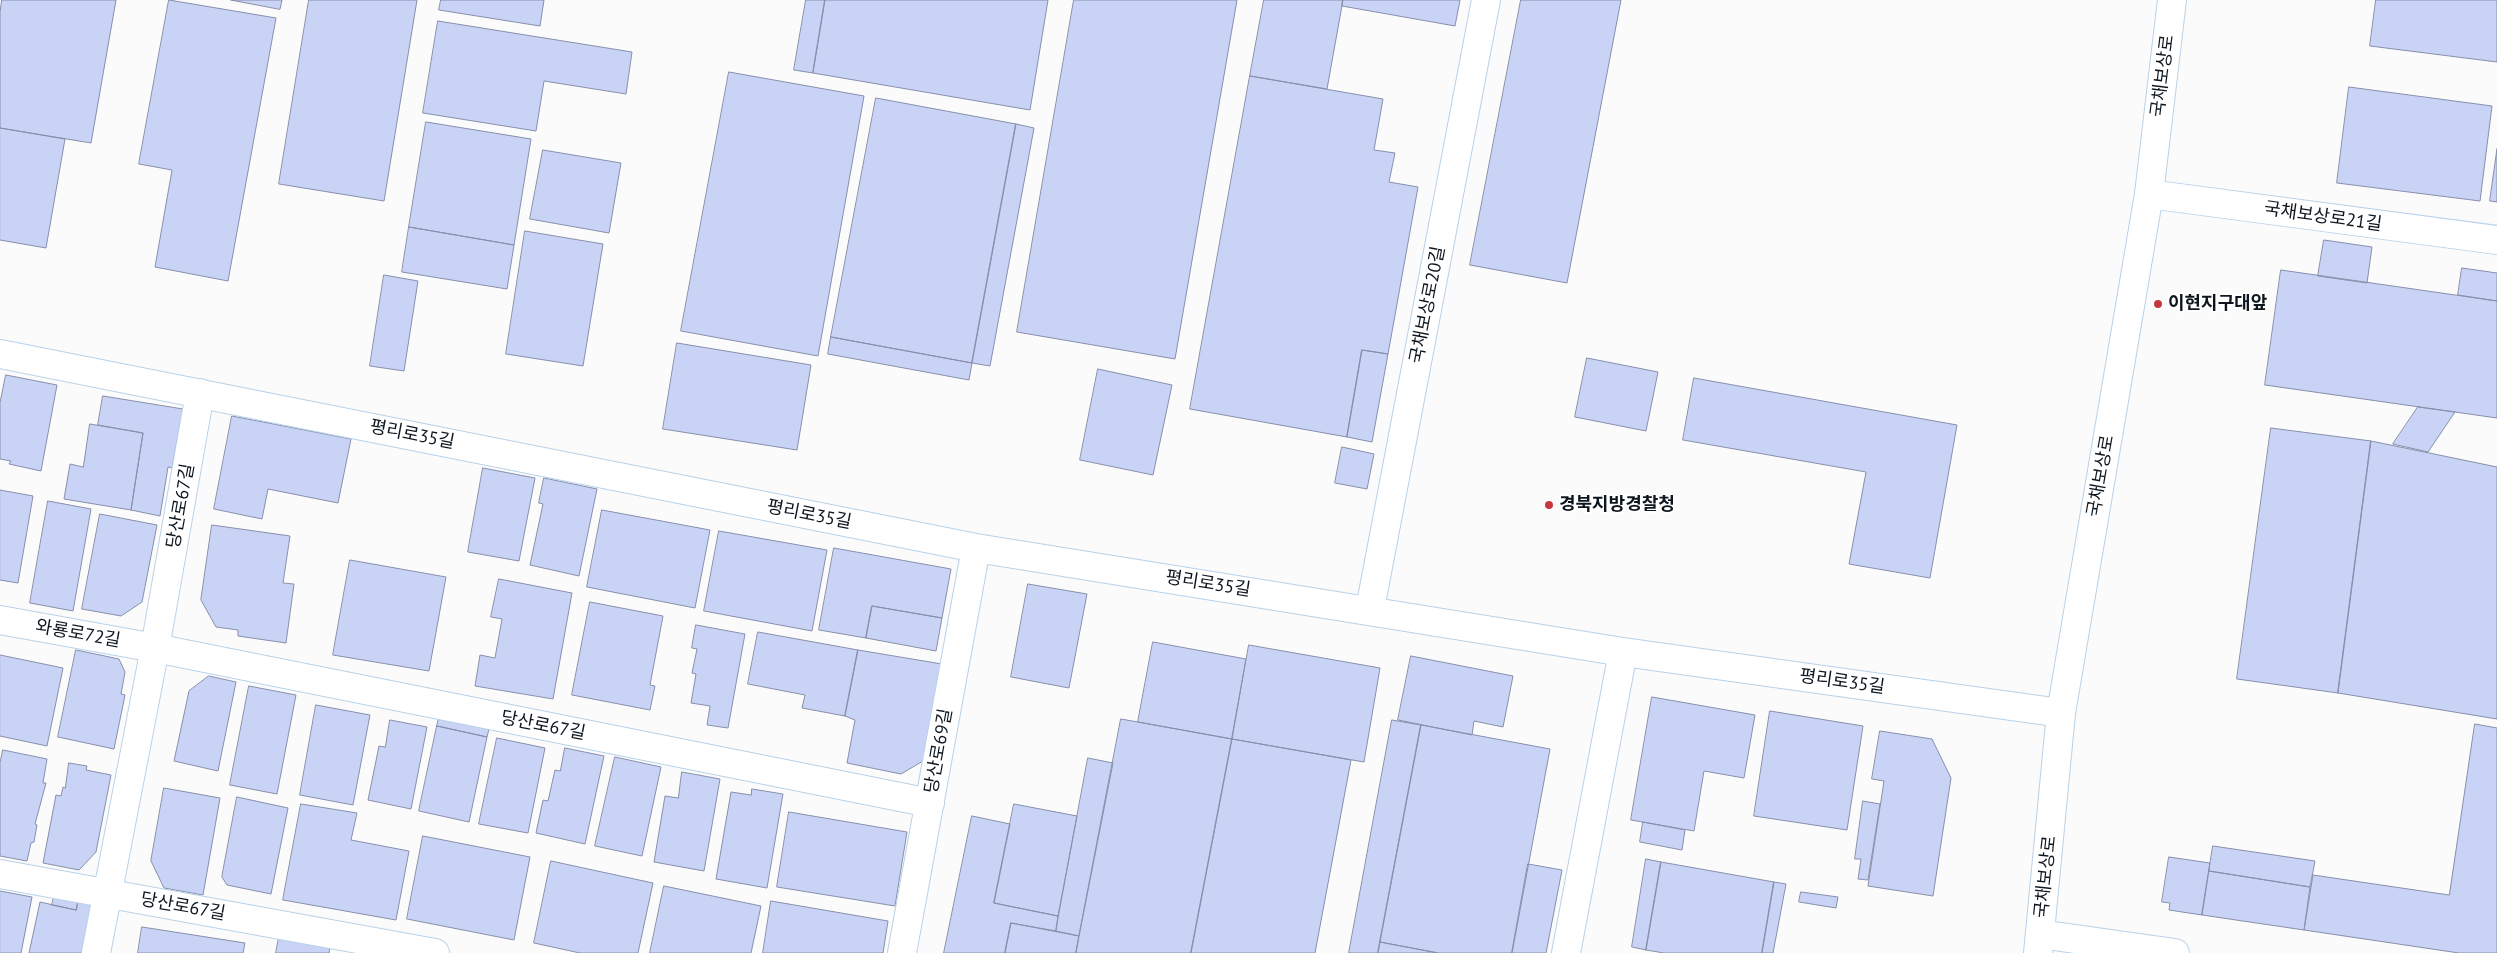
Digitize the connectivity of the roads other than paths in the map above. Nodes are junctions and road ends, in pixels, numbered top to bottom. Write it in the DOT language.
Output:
graph roads {
  1 [pos="1486,0"];
  2 [pos="2172,0"];
  3 [pos="2149,194"];
  4 [pos="2497,240"];
  5 [pos="0,354"];
  6 [pos="200,393"];
  7 [pos="976,548"];
  8 [pos="1370,610"];
  9 [pos="0,620"];
  10 [pos="156,648"];
  11 [pos="1623,652"];
  12 [pos="2062,713"];
  13 [pos="930,804"];
  14 [pos="0,874"];
  15 [pos="107,894"];
  16 [pos="2039,944"];
  17 [pos="96,953"];
  18 [pos="435,953"];
  19 [pos="902,953"];
  20 [pos="1566,953"];
  21 [pos="2175,953"];
  1 -- 8 [label="street, 국채보상로20길"];
  2 -- 3 [label="street, 국채보상로"];
  3 -- 4 [label="street, 국채보상로21길"];
  3 -- 12 [label="street, 국채보상로"];
  5 -- 6 [label="street, 평리로35길"];
  6 -- 7 [label="street, 평리로35길"];
  6 -- 10 [label="street, 당산로67길"];
  7 -- 8 [label="street, 평리로35길"];
  7 -- 13 [label="street, 당산로69길"];
  8 -- 11 [label="street, 평리로35길"];
  9 -- 10 [label="street, 와룡로72길"];
  10 -- 13 [label="street, 당산로67길"];
  10 -- 15 [label="street, 당산로67길"];
  11 -- 12 [label="street, 평리로35길"];
  11 -- 20 [label="street"];
  12 -- 16 [label="street, 국채보상로"];
  13 -- 19 [label="street, 당산로69길"];
  14 -- 15 [label="street"];
  15 -- 17 [label="street, 당산로67길"];
  15 -- 18 [label="street, 당산로67길"];
  16 -- 21 [label="street"];
}
